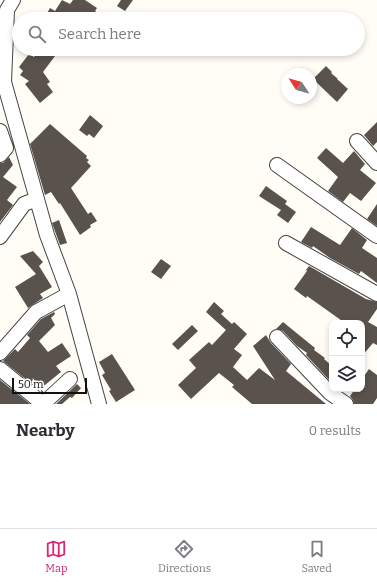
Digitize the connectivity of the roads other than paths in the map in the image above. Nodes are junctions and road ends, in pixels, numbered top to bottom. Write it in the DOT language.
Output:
graph roads {
  1 [pos="13,0"];
  2 [pos="0,132"];
  3 [pos="357,142"];
  4 [pos="0,155"];
  5 [pos="377,163"];
  6 [pos="277,165"];
  7 [pos="37,199"];
  8 [pos="377,236"];
  9 [pos="0,237"];
  10 [pos="286,243"];
  11 [pos="69,294"];
  12 [pos="377,294"];
  13 [pos="277,337"];
  14 [pos="0,353"];
  15 [pos="0,370"];
  16 [pos="70,379"];
  17 [pos="43,404"];
  18 [pos="99,404"];
  19 [pos="346,404"];
  1 -- 7 [label="street"];
  2 -- 4 [label="street"];
  3 -- 5 [label="street"];
  6 -- 8 [label="street"];
  7 -- 9 [label="street"];
  7 -- 11 [label="street"];
  10 -- 12 [label="street"];
  11 -- 14 [label="street"];
  11 -- 18 [label="street"];
  13 -- 19 [label="street"];
  15 -- 17 [label="street"];
  16 -- 17 [label="street"];
}
